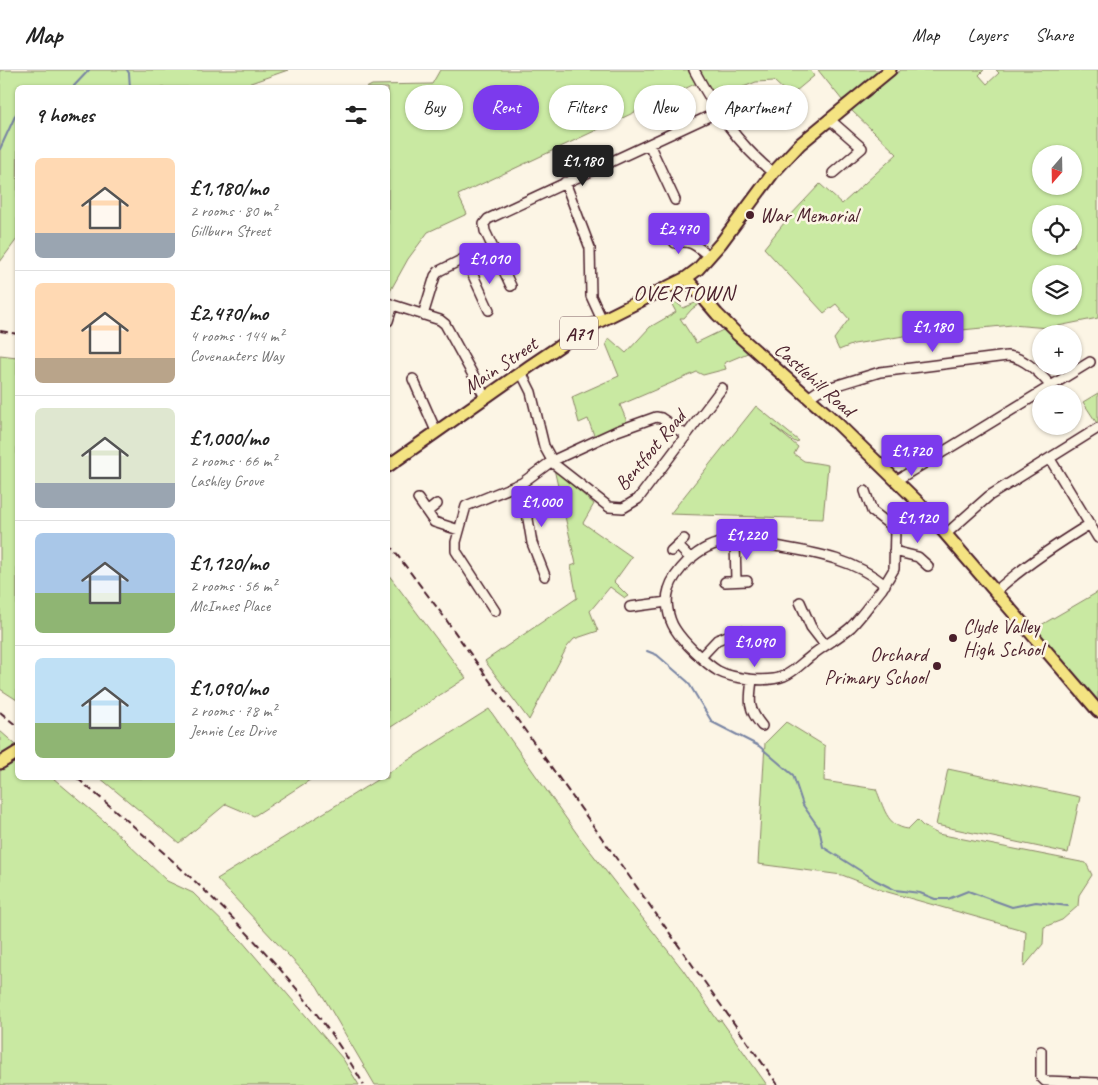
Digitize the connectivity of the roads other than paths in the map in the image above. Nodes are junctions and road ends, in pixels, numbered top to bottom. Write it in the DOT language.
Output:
graph roads {
  1 [pos="694,70"];
  2 [pos="890,70"];
  3 [pos="706,91"];
  4 [pos="706,118"];
  5 [pos="829,119"];
  6 [pos="732,130"];
  7 [pos="650,144"];
  8 [pos="773,173"];
  9 [pos="833,173"];
  10 [pos="565,182"];
  11 [pos="675,200"];
  12 [pos="669,234"];
  13 [pos="474,254"];
  14 [pos="709,256"];
  15 [pos="465,258"];
  16 [pos="686,278"];
  17 [pos="512,286"];
  18 [pos="390,304"];
  19 [pos="489,310"];
  20 [pos="423,315"];
  21 [pos="602,320"];
  22 [pos="1090,362"];
  23 [pos="520,372"];
  24 [pos="413,379"];
  25 [pos="1050,385"];
  26 [pos="722,388"];
  27 [pos="1032,396"];
  28 [pos="485,397"];
  29 [pos="808,398"];
  30 [pos="1098,428"];
  31 [pos="436,430"];
  32 [pos="686,435"];
  33 [pos="1050,459"];
  34 [pos="552,461"];
  35 [pos="390,464"];
  36 [pos="897,480"];
  37 [pos="522,483"];
  38 [pos="865,491"];
  39 [pos="418,499"];
  40 [pos="919,502"];
  41 [pos="868,503"];
  42 [pos="437,504"];
  43 [pos="858,506"];
  44 [pos="427,512"];
  45 [pos="1090,524"];
  46 [pos="895,529"];
  47 [pos="459,530"];
  48 [pos="946,534"];
  49 [pos="1098,538"];
  50 [pos="735,540"];
  51 [pos="678,545"];
  52 [pos="894,551"];
  53 [pos="691,559"];
  54 [pos="928,566"];
  55 [pos="545,576"];
  56 [pos="736,581"];
  57 [pos="747,581"];
  58 [pos="725,582"];
  59 [pos="885,585"];
  60 [pos="996,591"];
  61 [pos="667,602"];
  62 [pos="800,602"];
  63 [pos="630,607"];
  64 [pos="495,611"];
  65 [pos="740,631"];
  66 [pos="825,645"];
  67 [pos="701,657"];
  68 [pos="752,680"];
  69 [pos="1098,711"];
  70 [pos="762,726"];
  71 [pos="15,754"];
  72 [pos="0,762"];
  73 [pos="1042,1051"];
  74 [pos="1098,1083"];
  1 -- 3 [label="street"];
  2 -- 5 [label="main road, Main Street / A71"];
  4 -- 7 [label="street"];
  5 -- 8 [label="main road, Main Street / A71"];
  5 -- 9 [label="street"];
  6 -- 8 [label="street"];
  7 -- 10 [label="street"];
  7 -- 11 [label="street"];
  8 -- 14 [label="main road, Main Street / A71"];
  10 -- 17 [label="street"];
  10 -- 21 [label="street"];
  12 -- 14 [label="street"];
  13 -- 15 [label="street"];
  14 -- 16 [label="main road, Main Street / A71"];
  15 -- 19 [label="street"];
  15 -- 20 [label="street"];
  16 -- 21 [label="main road, Main Street / A71"];
  16 -- 29 [label="main road, Castlehill Road"];
  18 -- 20 [label="street"];
  20 -- 28 [label="street"];
  21 -- 23 [label="main road, Main Street / A71"];
  22 -- 25 [label="street"];
  23 -- 28 [label="main road, Main Street / A71"];
  23 -- 34 [label="street, Bentfoot Road"];
  24 -- 31 [label="street"];
  25 -- 29 [label="street"];
  26 -- 32 [label="street, Bentfoot Road"];
  27 -- 36 [label="street"];
  28 -- 31 [label="main road, Main Street / A71"];
  29 -- 36 [label="main road, Castlehill Road"];
  30 -- 33 [label="street"];
  31 -- 35 [label="main road, Main Street / A71"];
  32 -- 34 [label="street"];
  32 -- 34 [label="street, Bentfoot Road"];
  33 -- 45 [label="street"];
  33 -- 48 [label="street"];
  34 -- 37 [label="street"];
  36 -- 40 [label="main road, Castlehill Road"];
  37 -- 47 [label="street"];
  37 -- 55 [label="street"];
  38 -- 41 [label="street"];
  39 -- 44 [label="street"];
  40 -- 46 [label="street"];
  40 -- 48 [label="main road, Castlehill Road"];
  41 -- 43 [label="street"];
  41 -- 46 [label="street"];
  42 -- 44 [label="street"];
  44 -- 47 [label="street"];
  45 -- 49 [label="street"];
  45 -- 60 [label="street"];
  46 -- 52 [label="street"];
  47 -- 64 [label="street"];
  48 -- 60 [label="main road, Castlehill Road"];
  50 -- 53 [label="street"];
  50 -- 56 [label="street"];
  50 -- 59 [label="street"];
  51 -- 53 [label="street"];
  52 -- 54 [label="street"];
  52 -- 59 [label="street"];
  53 -- 61 [label="street"];
  56 -- 57 [label="street"];
  56 -- 58 [label="street"];
  59 -- 66 [label="street"];
  60 -- 69 [label="main road, Castlehill Road"];
  61 -- 63 [label="street"];
  61 -- 67 [label="street"];
  62 -- 66 [label="street"];
  65 -- 67 [label="street"];
  66 -- 68 [label="street"];
  67 -- 68 [label="street"];
  68 -- 70 [label="street"];
  71 -- 72 [label="main road"];
  73 -- 74 [label="street"];
}
